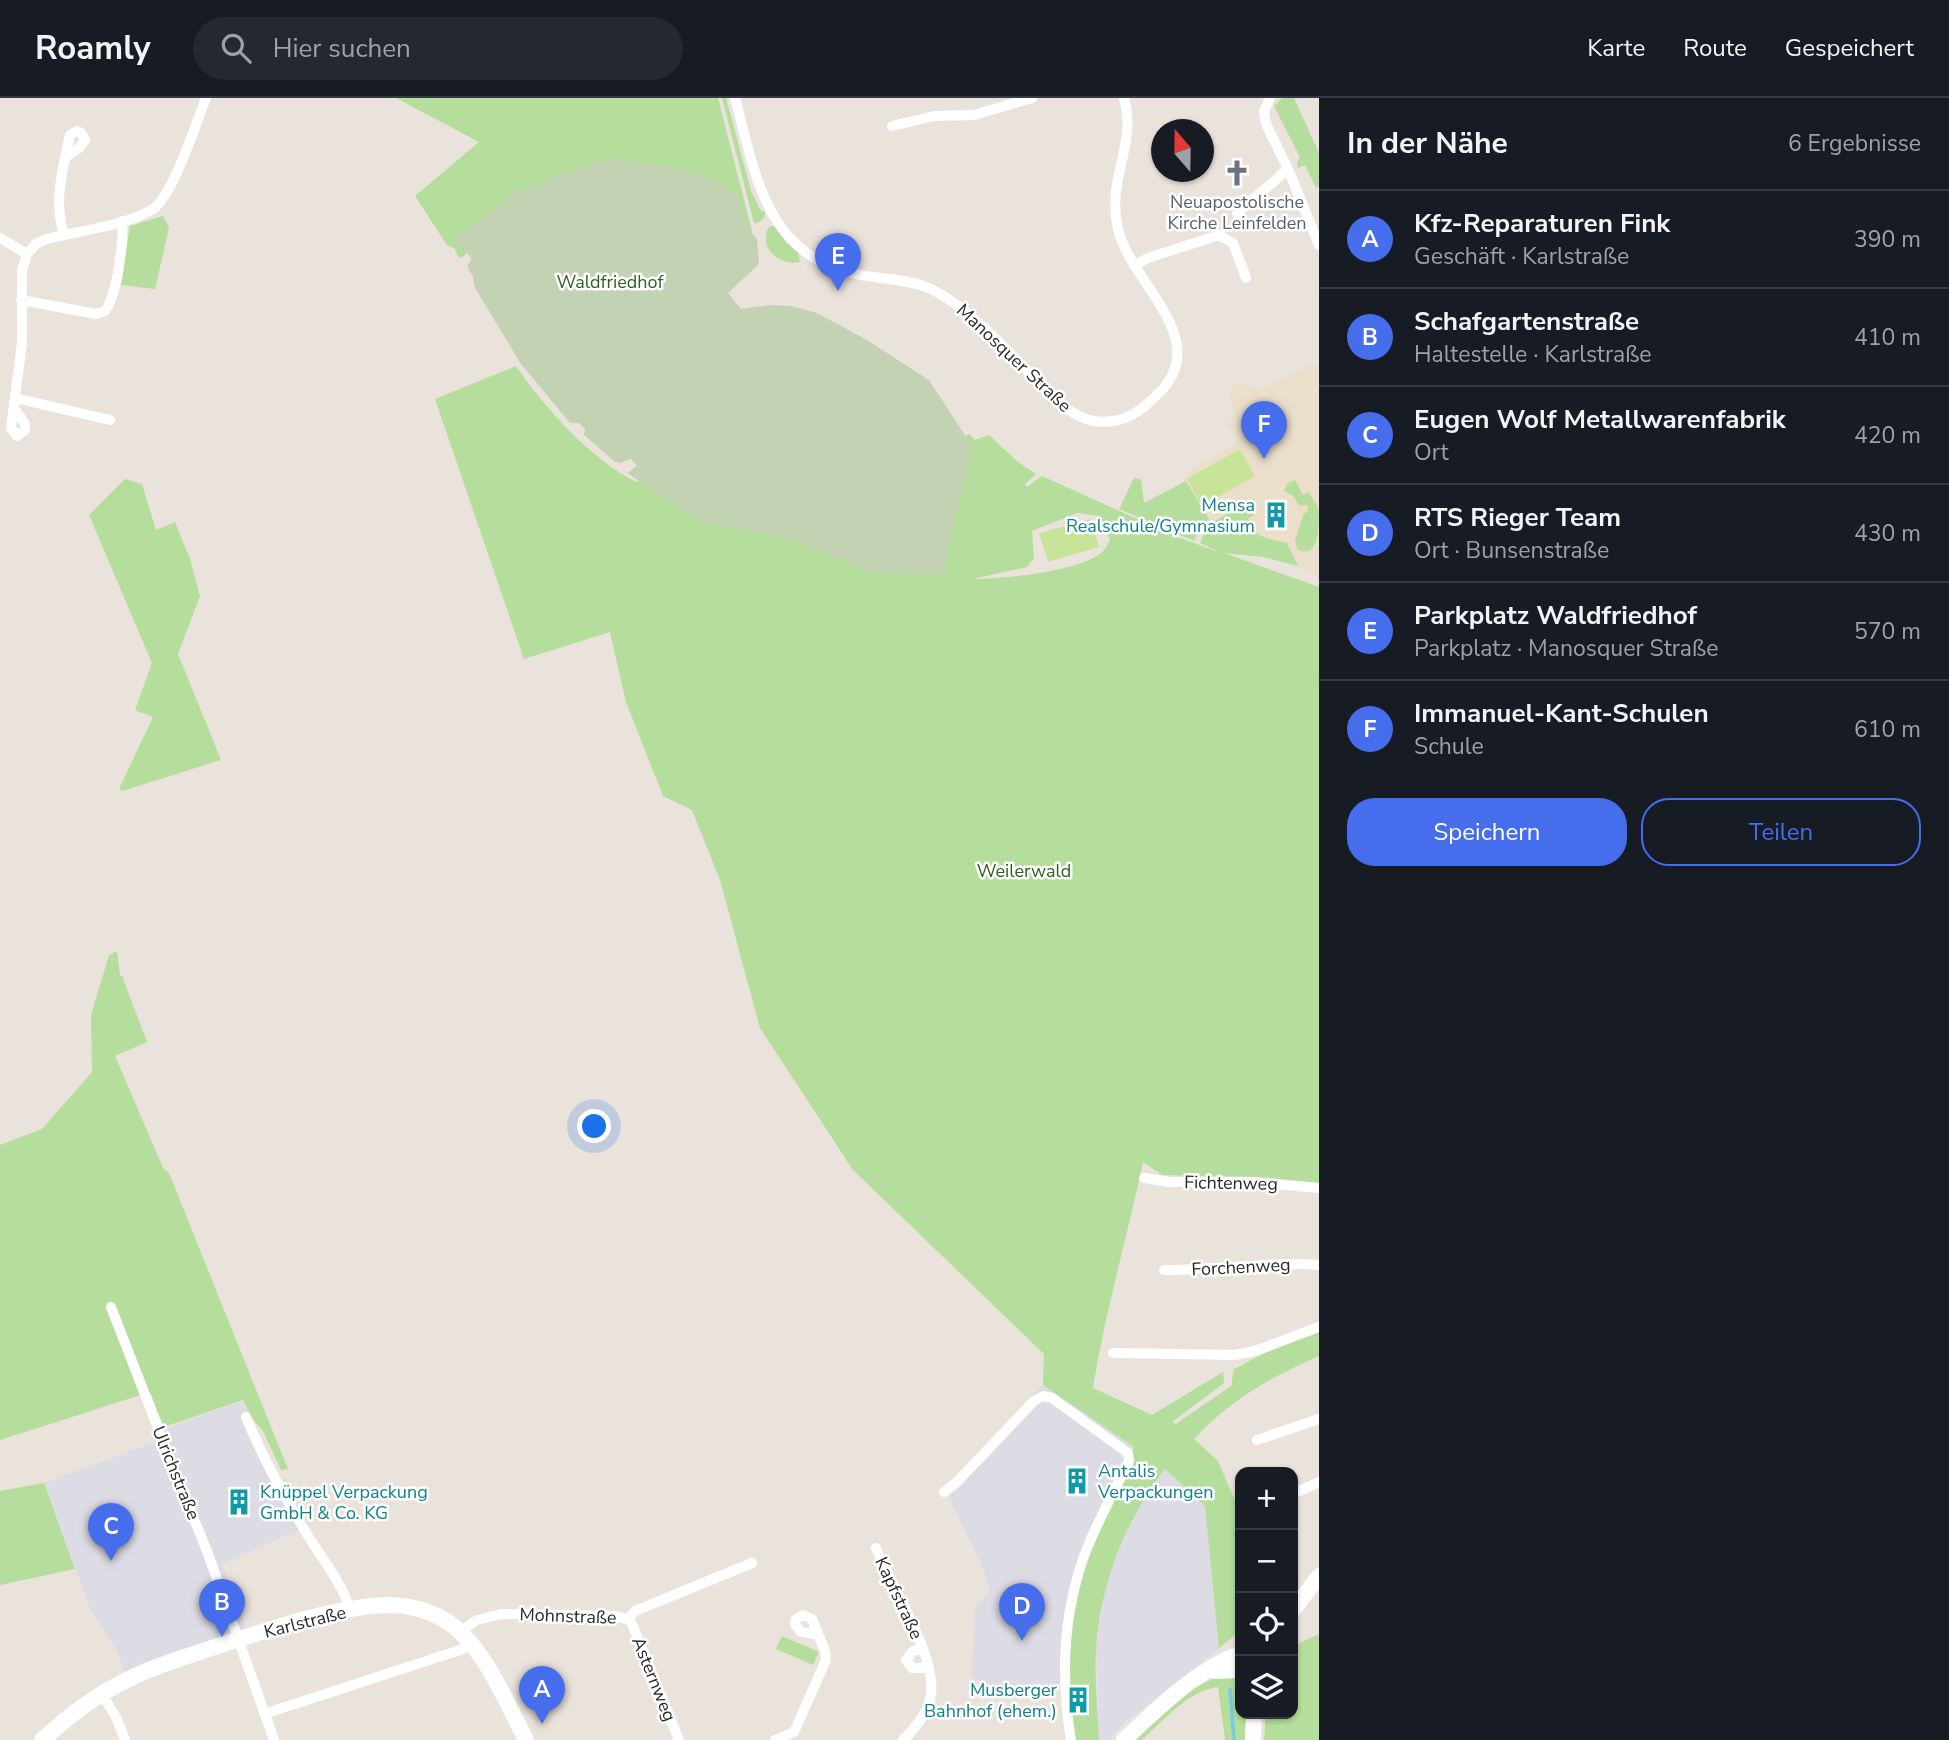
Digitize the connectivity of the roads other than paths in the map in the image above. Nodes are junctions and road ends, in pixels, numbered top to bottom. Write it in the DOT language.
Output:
graph roads {
  1 [pos="206,98"];
  2 [pos="735,98"];
  3 [pos="1032,98"];
  4 [pos="1124,98"];
  5 [pos="1268,102"];
  6 [pos="892,126"];
  7 [pos="66,157"];
  8 [pos="1288,169"];
  9 [pos="1237,213"];
  10 [pos="122,221"];
  11 [pos="64,234"];
  12 [pos="0,238"];
  13 [pos="1319,245"];
  14 [pos="27,254"];
  15 [pos="1134,266"];
  16 [pos="1246,278"];
  17 [pos="21,300"];
  18 [pos="110,420"];
  19 [pos="1144,1178"];
  20 [pos="1319,1188"];
  21 [pos="1319,1265"];
  22 [pos="1164,1270"];
  23 [pos="111,1307"];
  24 [pos="1319,1327"];
  25 [pos="1113,1353"];
  26 [pos="246,1417"];
  27 [pos="1319,1419"];
  28 [pos="1257,1440"];
  29 [pos="1319,1482"];
  30 [pos="944,1492"];
  31 [pos="1298,1492"];
  32 [pos="876,1548"];
  33 [pos="752,1563"];
  34 [pos="1319,1576"];
  35 [pos="1298,1603"];
  36 [pos="350,1610"];
  37 [pos="628,1619"];
  38 [pos="460,1632"];
  39 [pos="816,1634"];
  40 [pos="239,1640"];
  41 [pos="922,1648"];
  42 [pos="463,1650"];
  43 [pos="1237,1656"];
  44 [pos="928,1668"];
  45 [pos="1235,1668"];
  46 [pos="1208,1671"];
  47 [pos="102,1693"];
  48 [pos="264,1714"];
  49 [pos="1254,1719"];
  50 [pos="520,1738"];
  51 [pos="42,1740"];
  52 [pos="125,1740"];
  53 [pos="274,1740"];
  54 [pos="680,1740"];
  55 [pos="775,1740"];
  56 [pos="902,1740"];
  57 [pos="1071,1740"];
  58 [pos="1124,1740"];
  59 [pos="1252,1740"];
  1 -- 10 [label="street"];
  2 -- 15 [label="street, Manosquer Straße"];
  3 -- 6 [label="street"];
  4 -- 15 [label="street, Manosquer Straße"];
  5 -- 8 [label="street"];
  7 -- 11 [label="street"];
  8 -- 9 [label="street"];
  8 -- 13 [label="street"];
  10 -- 11 [label="street"];
  10 -- 17 [label="street"];
  11 -- 14 [label="street"];
  12 -- 14 [label="street"];
  14 -- 17 [label="street"];
  15 -- 16 [label="street"];
  17 -- 18 [label="street"];
  19 -- 20 [label="street, Fichtenweg"];
  21 -- 22 [label="street, Forchenweg"];
  23 -- 40 [label="street, Ulrichstraße"];
  24 -- 25 [label="street"];
  26 -- 36 [label="street"];
  27 -- 28 [label="street"];
  29 -- 31 [label="street"];
  30 -- 57 [label="street"];
  32 -- 41 [label="street, Kapfstraße"];
  33 -- 37 [label="street, Mohnstraße"];
  34 -- 35 [label="main road"];
  36 -- 38 [label="main road, Karlstraße"];
  36 -- 40 [label="main road, Karlstraße"];
  37 -- 38 [label="street, Mohnstraße"];
  37 -- 54 [label="street, Asternweg"];
  38 -- 50 [label="main road, Karlstraße"];
  39 -- 55 [label="street"];
  40 -- 47 [label="main road, Karlstraße"];
  40 -- 48 [label="street, Ulrichstraße"];
  41 -- 44 [label="street, Kapfstraße"];
  41 -- 44 [label="street, Kapfstraße"];
  42 -- 48 [label="street"];
  43 -- 46 [label="main road"];
  44 -- 56 [label="street, Kapfstraße"];
  45 -- 46 [label="main road"];
  46 -- 58 [label="main road"];
  47 -- 51 [label="main road, Karlstraße"];
  47 -- 52 [label="street"];
  48 -- 53 [label="street, Ulrichstraße"];
  49 -- 59 [label="main road"];
}
